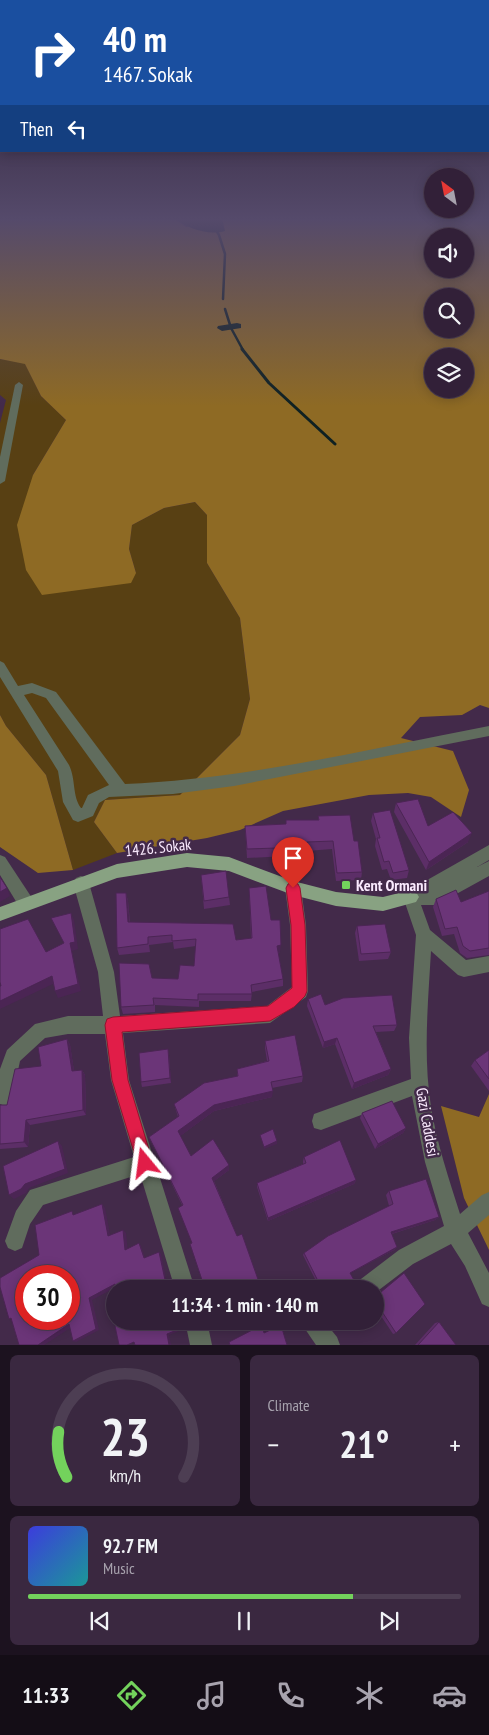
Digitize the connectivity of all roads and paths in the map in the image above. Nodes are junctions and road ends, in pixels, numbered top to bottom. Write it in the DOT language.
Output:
graph roads {
  1 [pos="19,385"];
  2 [pos="0,481"];
  3 [pos="0,666"];
  4 [pos="14,692"];
  5 [pos="489,731"];
  6 [pos="122,791"];
  7 [pos="489,852"];
  8 [pos="0,862"];
  9 [pos="489,868"];
  10 [pos="82,884"];
  11 [pos="293,888"];
  12 [pos="411,897"];
  13 [pos="26,903"];
  14 [pos="0,914"];
  15 [pos="424,936"];
  16 [pos="489,964"];
  17 [pos="113,1025"];
  18 [pos="420,1084"];
  19 [pos="5,1097"];
  20 [pos="320,1121"];
  21 [pos="145,1163"];
  22 [pos="489,1202"];
  23 [pos="455,1231"];
  24 [pos="15,1241"];
  25 [pos="182,1280"];
  26 [pos="376,1280"];
  27 [pos="489,1297"];
  28 [pos="198,1330"];
  29 [pos="317,1330"];
  30 [pos="201,1345"];
  31 [pos="328,1345"];
  1 -- 2 [label="street"];
  3 -- 4 [label="street"];
  4 -- 6 [label="street"];
  4 -- 6 [label="street"];
  5 -- 6 [label="street"];
  7 -- 12 [label="street"];
  8 -- 13 [label="street"];
  9 -- 12 [label="street"];
  10 -- 11 [label="main road, 1426. Sokak"];
  10 -- 13 [label="main road, 1426. Sokak"];
  10 -- 17 [label="street"];
  11 -- 12 [label="main road, 1426. Sokak"];
  11 -- 17 [label="street"];
  12 -- 15 [label="street, Gazi Caddesi"];
  13 -- 14 [label="main road, 1426. Sokak"];
  15 -- 16 [label="street"];
  15 -- 18 [label="street, Gazi Caddesi"];
  17 -- 19 [label="street"];
  17 -- 21 [label="street"];
  18 -- 20 [label="street"];
  18 -- 23 [label="street, Gazi Caddesi"];
  21 -- 24 [label="street"];
  21 -- 25 [label="street"];
  22 -- 23 [label="street"];
  23 -- 26 [label="street"];
  23 -- 27 [label="street, Gazi Caddesi"];
  28 -- 30 [label="street"];
  29 -- 31 [label="street"];
}
